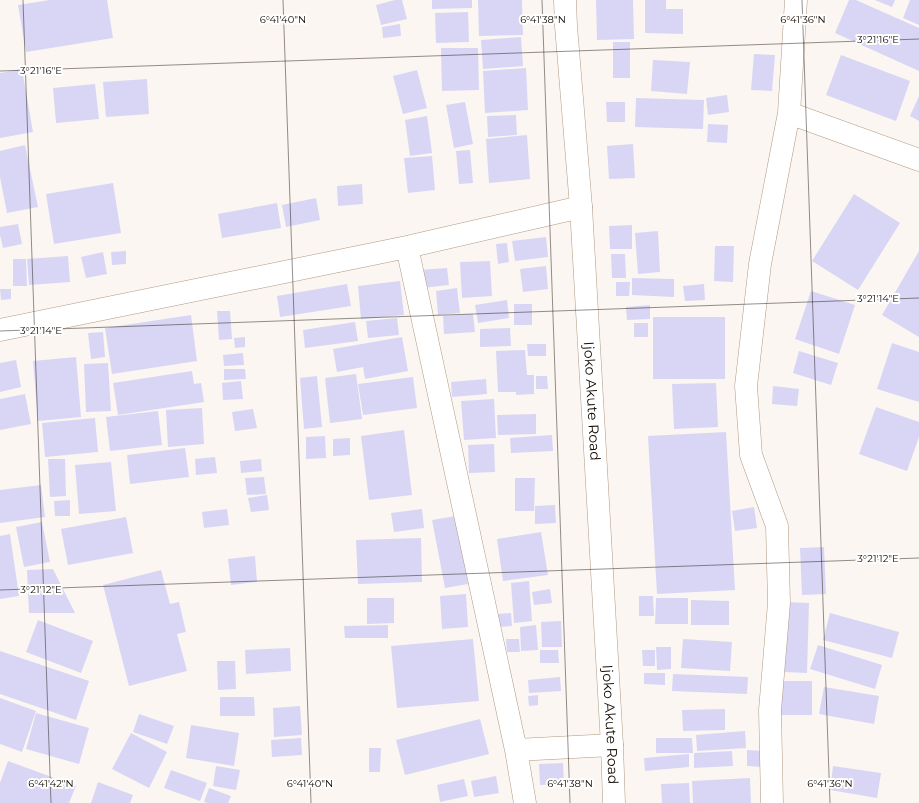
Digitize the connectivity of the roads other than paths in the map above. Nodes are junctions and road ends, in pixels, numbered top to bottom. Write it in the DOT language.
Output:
graph roads {
  1 [pos="566,0"];
  2 [pos="796,0"];
  3 [pos="789,113"];
  4 [pos="919,160"];
  5 [pos="581,207"];
  6 [pos="408,247"];
  7 [pos="0,330"];
  8 [pos="612,745"];
  9 [pos="516,750"];
  10 [pos="526,803"];
  11 [pos="614,803"];
  12 [pos="772,803"];
  1 -- 5 [label="street, Ijoko Akute Road"];
  2 -- 3 [label="street"];
  3 -- 4 [label="street"];
  3 -- 12 [label="street"];
  5 -- 6 [label="street"];
  5 -- 8 [label="street, Ijoko Akute Road"];
  6 -- 7 [label="street"];
  6 -- 9 [label="street"];
  8 -- 9 [label="street"];
  8 -- 11 [label="street, Ijoko Akute Road"];
  9 -- 10 [label="street"];
}
